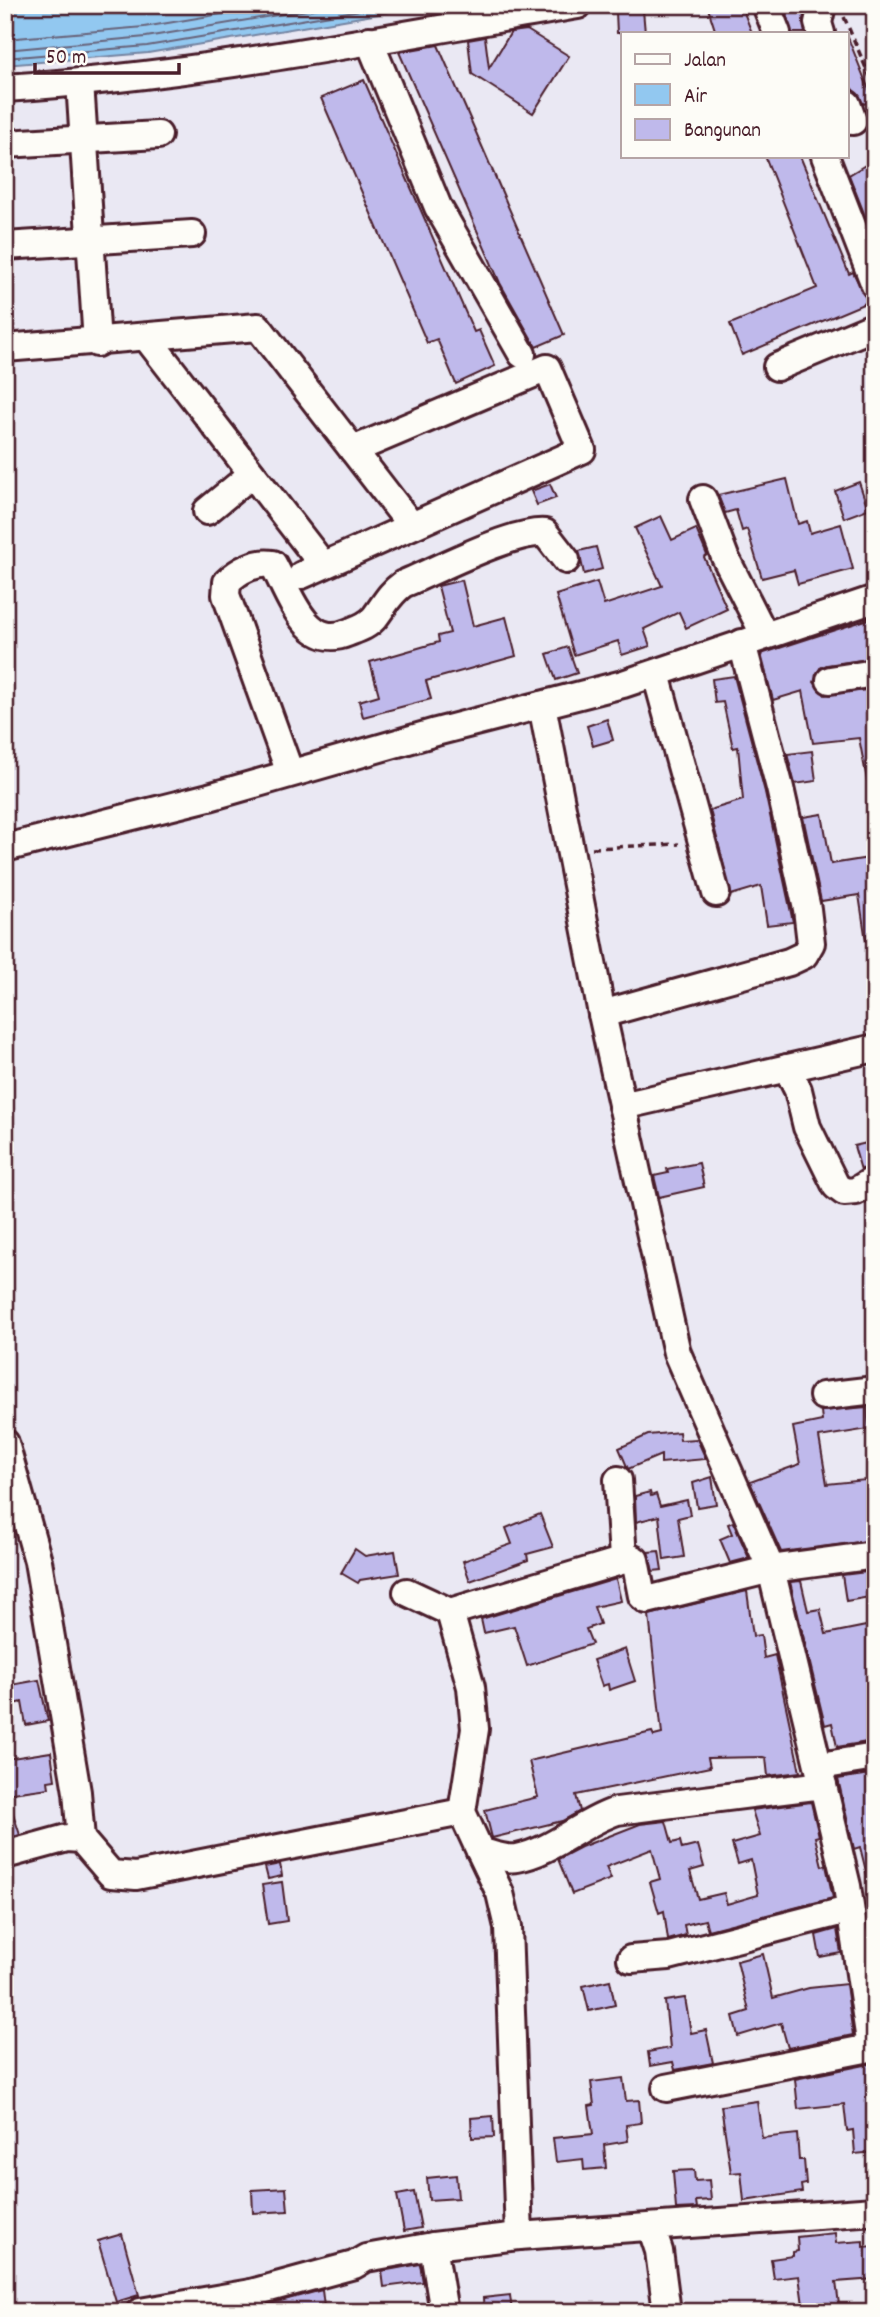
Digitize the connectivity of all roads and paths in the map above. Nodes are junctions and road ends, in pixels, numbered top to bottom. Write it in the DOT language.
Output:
graph roads {
  1 [pos="578,5"];
  2 [pos="766,5"];
  3 [pos="822,5"];
  4 [pos="839,5"];
  5 [pos="777,32"];
  6 [pos="821,32"];
  7 [pos="369,40"];
  8 [pos="80,82"];
  9 [pos="5,88"];
  10 [pos="875,89"];
  11 [pos="158,135"];
  12 [pos="83,139"];
  13 [pos="5,144"];
  14 [pos="826,158"];
  15 [pos="192,234"];
  16 [pos="90,240"];
  17 [pos="5,246"];
  18 [pos="869,250"];
  19 [pos="875,285"];
  20 [pos="875,326"];
  21 [pos="147,338"];
  22 [pos="97,343"];
  23 [pos="5,348"];
  24 [pos="522,355"];
  25 [pos="777,367"];
  26 [pos="353,450"];
  27 [pos="253,474"];
  28 [pos="703,499"];
  29 [pos="207,511"];
  30 [pos="411,526"];
  31 [pos="566,560"];
  32 [pos="875,599"];
  33 [pos="753,638"];
  34 [pos="875,673"];
  35 [pos="656,674"];
  36 [pos="830,680"];
  37 [pos="542,705"];
  38 [pos="290,773"];
  39 [pos="702,844"];
  40 [pos="5,848"];
  41 [pos="569,849"];
  42 [pos="716,893"];
  43 [pos="602,1014"];
  44 [pos="875,1048"];
  45 [pos="787,1068"];
  46 [pos="622,1106"];
  47 [pos="875,1179"];
  48 [pos="875,1390"];
  49 [pos="823,1396"];
  50 [pos="5,1443"];
  51 [pos="618,1480"];
  52 [pos="875,1555"];
  53 [pos="623,1559"];
  54 [pos="771,1569"];
  55 [pos="408,1591"];
  56 [pos="450,1612"];
  57 [pos="875,1757"];
  58 [pos="821,1775"];
  59 [pos="462,1812"];
  60 [pos="81,1839"];
  61 [pos="480,1851"];
  62 [pos="5,1855"];
  63 [pos="848,1910"];
  64 [pos="631,1959"];
  65 [pos="873,2047"];
  66 [pos="666,2088"];
  67 [pos="875,2211"];
  68 [pos="651,2227"];
  69 [pos="519,2236"];
  70 [pos="433,2246"];
  71 [pos="253,2303"];
  72 [pos="140,2312"];
  73 [pos="444,2312"];
  74 [pos="667,2312"];
  1 -- 7 [label="street"];
  2 -- 5 [label="street"];
  3 -- 6 [label="street"];
  4 -- 10 [label="path"];
  7 -- 8 [label="street"];
  7 -- 24 [label="street"];
  8 -- 9 [label="street"];
  8 -- 12 [label="street"];
  11 -- 12 [label="street"];
  12 -- 13 [label="street"];
  12 -- 16 [label="street"];
  14 -- 18 [label="street"];
  15 -- 16 [label="street"];
  16 -- 17 [label="street"];
  16 -- 22 [label="street"];
  18 -- 19 [label="street"];
  20 -- 25 [label="street"];
  21 -- 22 [label="street"];
  21 -- 26 [label="street"];
  21 -- 27 [label="street"];
  22 -- 23 [label="street"];
  26 -- 30 [label="street"];
  26 -- 30 [label="street"];
  27 -- 29 [label="street"];
  27 -- 30 [label="street"];
  28 -- 33 [label="street"];
  31 -- 38 [label="street"];
  32 -- 33 [label="street"];
  33 -- 35 [label="street"];
  33 -- 43 [label="street"];
  34 -- 36 [label="street"];
  35 -- 37 [label="street"];
  35 -- 39 [label="street"];
  37 -- 38 [label="street"];
  37 -- 41 [label="street"];
  38 -- 40 [label="street"];
  39 -- 41 [label="path"];
  39 -- 42 [label="street"];
  41 -- 43 [label="street"];
  43 -- 46 [label="street"];
  44 -- 45 [label="street"];
  45 -- 46 [label="street"];
  45 -- 47 [label="street"];
  46 -- 54 [label="street"];
  48 -- 49 [label="street"];
  50 -- 60 [label="street"];
  51 -- 53 [label="street"];
  52 -- 54 [label="street"];
  53 -- 54 [label="street"];
  53 -- 56 [label="street"];
  54 -- 58 [label="street"];
  55 -- 56 [label="street"];
  56 -- 59 [label="street"];
  57 -- 58 [label="street"];
  58 -- 61 [label="street"];
  58 -- 63 [label="street"];
  59 -- 60 [label="street"];
  59 -- 61 [label="street"];
  60 -- 62 [label="street"];
  61 -- 69 [label="street"];
  63 -- 64 [label="street"];
  63 -- 65 [label="street"];
  65 -- 66 [label="street"];
  67 -- 68 [label="street"];
  68 -- 69 [label="street"];
  68 -- 74 [label="street"];
  69 -- 70 [label="street"];
  70 -- 71 [label="street"];
  70 -- 73 [label="street"];
  71 -- 72 [label="street"];
}
